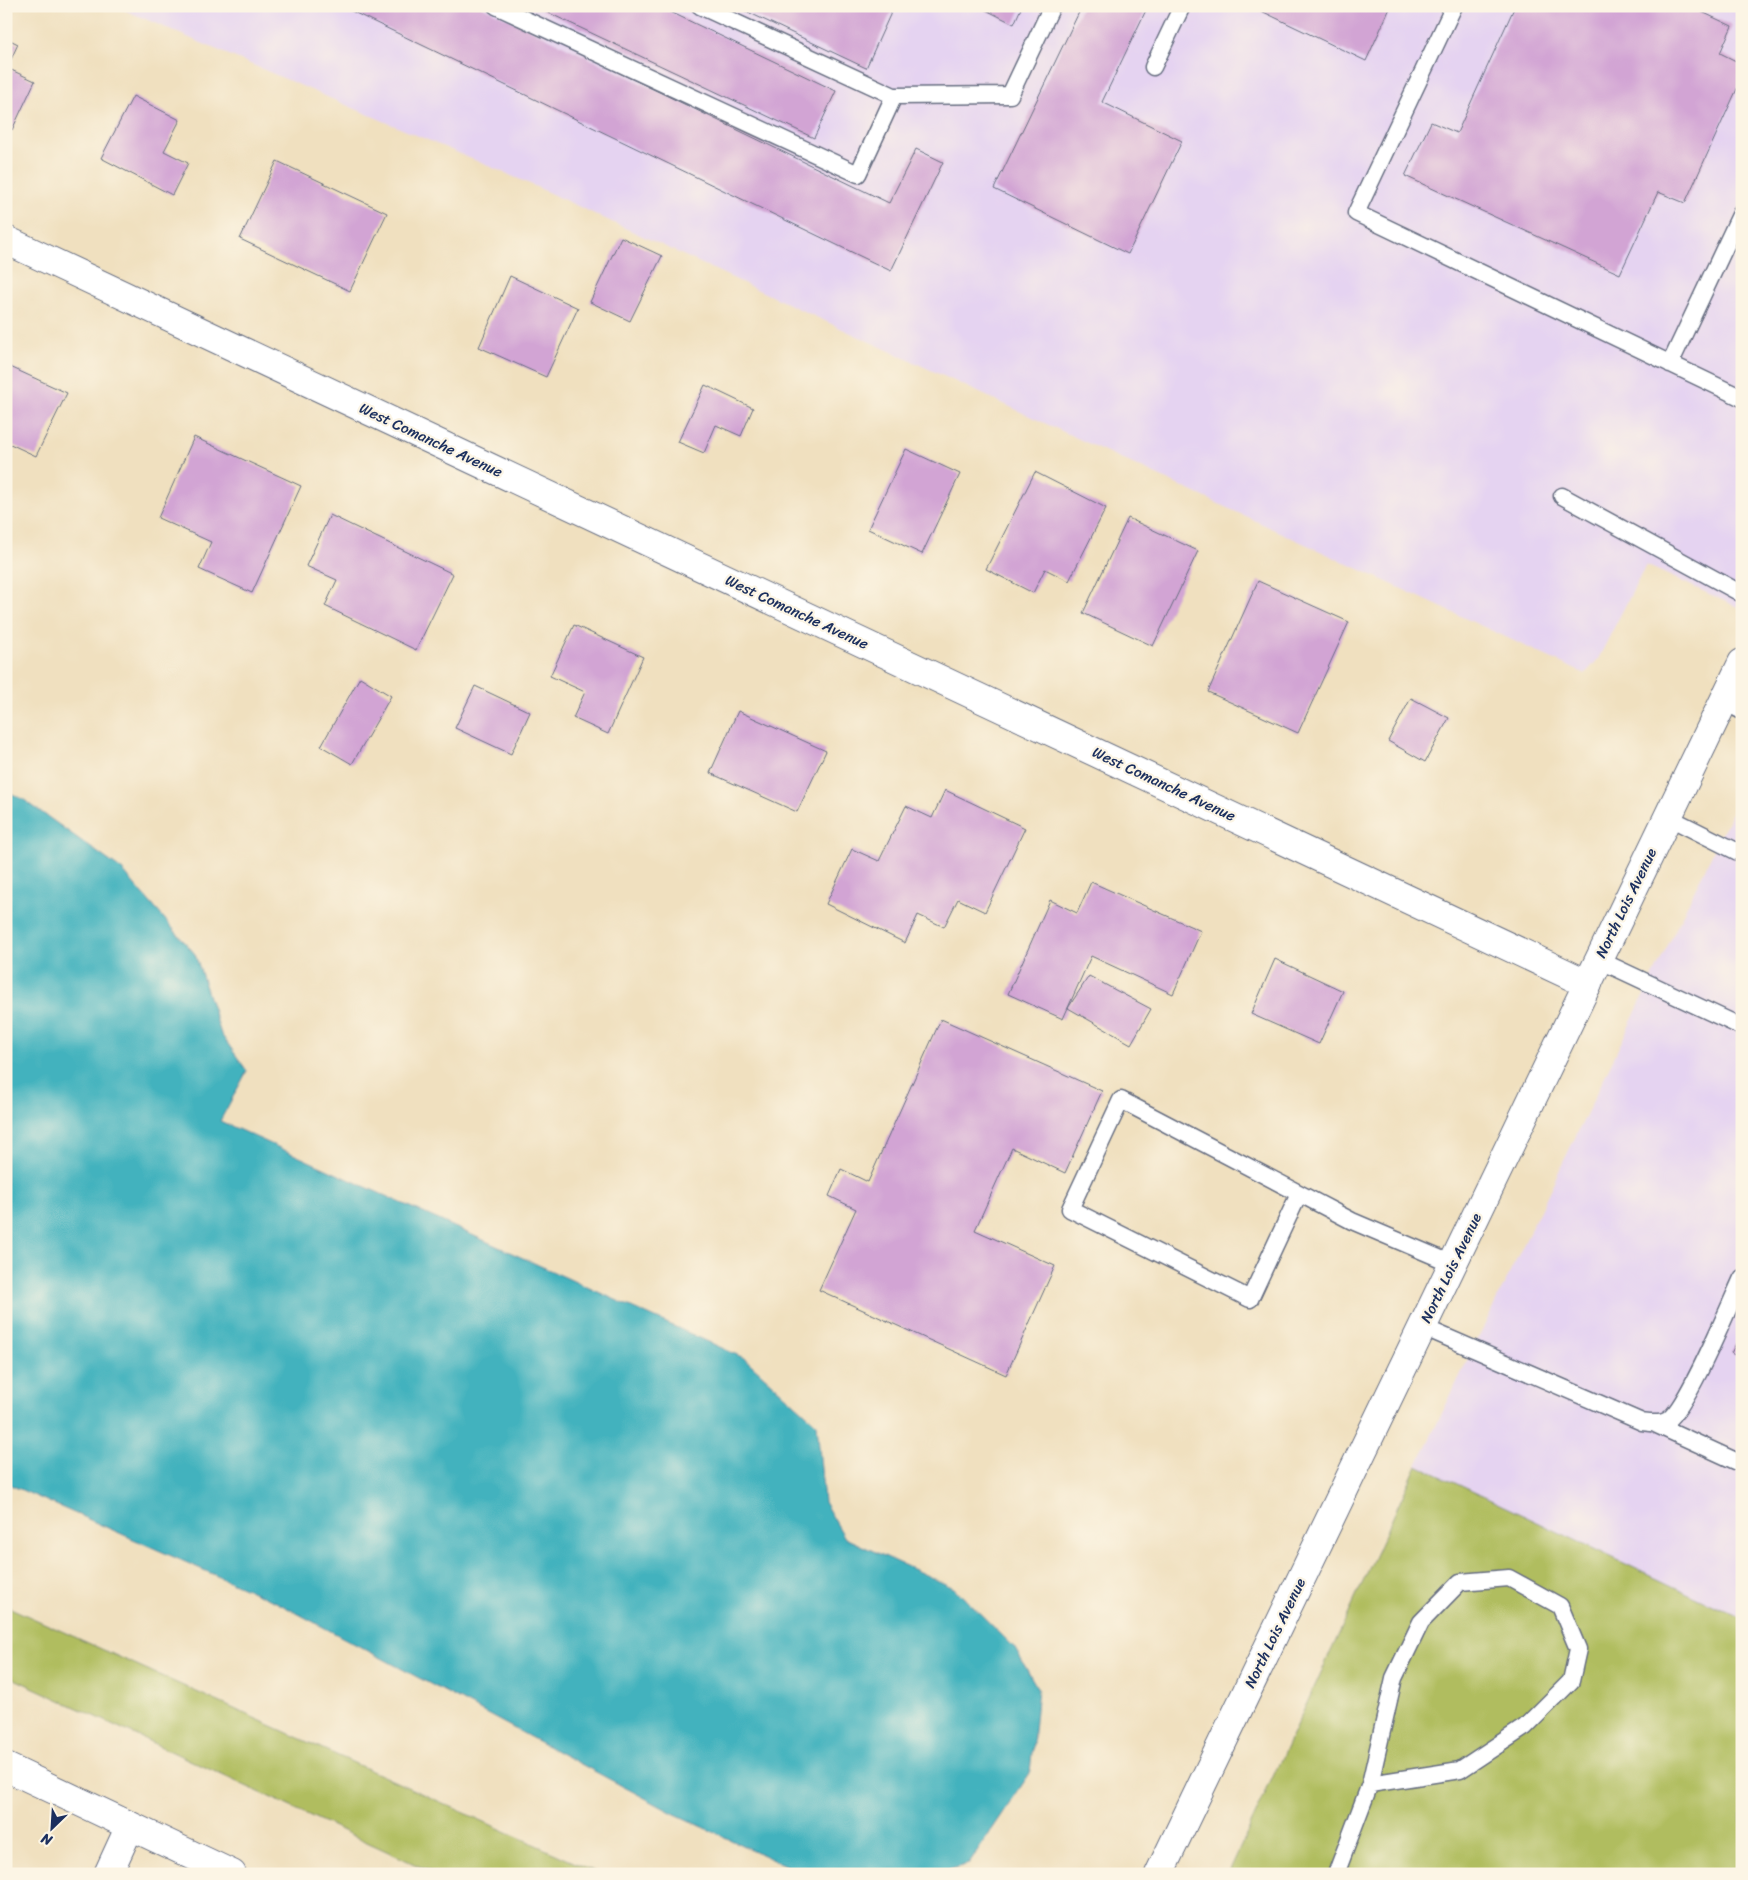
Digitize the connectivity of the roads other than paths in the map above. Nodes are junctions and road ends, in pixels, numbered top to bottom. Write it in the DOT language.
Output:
graph roads {
  1 [pos="496,6"];
  2 [pos="700,6"];
  3 [pos="1052,6"];
  4 [pos="1182,6"];
  5 [pos="1454,6"];
  6 [pos="1153,67"];
  7 [pos="894,96"];
  8 [pos="1742,211"];
  9 [pos="6,240"];
  10 [pos="1670,364"];
  11 [pos="1742,398"];
  12 [pos="1562,496"];
  13 [pos="1742,594"];
  14 [pos="1742,663"];
  15 [pos="1732,706"];
  16 [pos="1668,817"];
  17 [pos="1742,854"];
  18 [pos="1594,972"];
  19 [pos="1742,1027"];
  20 [pos="1299,1194"];
  21 [pos="1453,1264"];
  22 [pos="1742,1278"];
  23 [pos="1423,1328"];
  24 [pos="1655,1424"];
  25 [pos="1742,1464"];
  26 [pos="6,1767"];
  27 [pos="1370,1784"];
  28 [pos="130,1826"];
  29 [pos="108,1874"];
  30 [pos="232,1874"];
  31 [pos="1159,1874"];
  32 [pos="1336,1874"];
  1 -- 7 [label="lane"];
  2 -- 7 [label="lane"];
  3 -- 7 [label="lane"];
  4 -- 6 [label="lane"];
  5 -- 10 [label="lane"];
  8 -- 10 [label="lane"];
  9 -- 18 [label="street, West Comanche Avenue"];
  10 -- 11 [label="lane"];
  12 -- 13 [label="lane"];
  14 -- 15 [label="street, North Lois Avenue"];
  15 -- 16 [label="street, North Lois Avenue"];
  16 -- 17 [label="lane"];
  16 -- 18 [label="street, North Lois Avenue"];
  18 -- 19 [label="lane"];
  18 -- 21 [label="street, North Lois Avenue"];
  20 -- 20 [label="lane"];
  20 -- 21 [label="lane"];
  21 -- 23 [label="street, North Lois Avenue"];
  22 -- 24 [label="lane"];
  23 -- 24 [label="lane"];
  23 -- 31 [label="street, North Lois Avenue"];
  24 -- 25 [label="lane"];
  26 -- 28 [label="street"];
  27 -- 27 [label="lane"];
  27 -- 32 [label="lane"];
  28 -- 29 [label="street"];
  28 -- 30 [label="street"];
}
